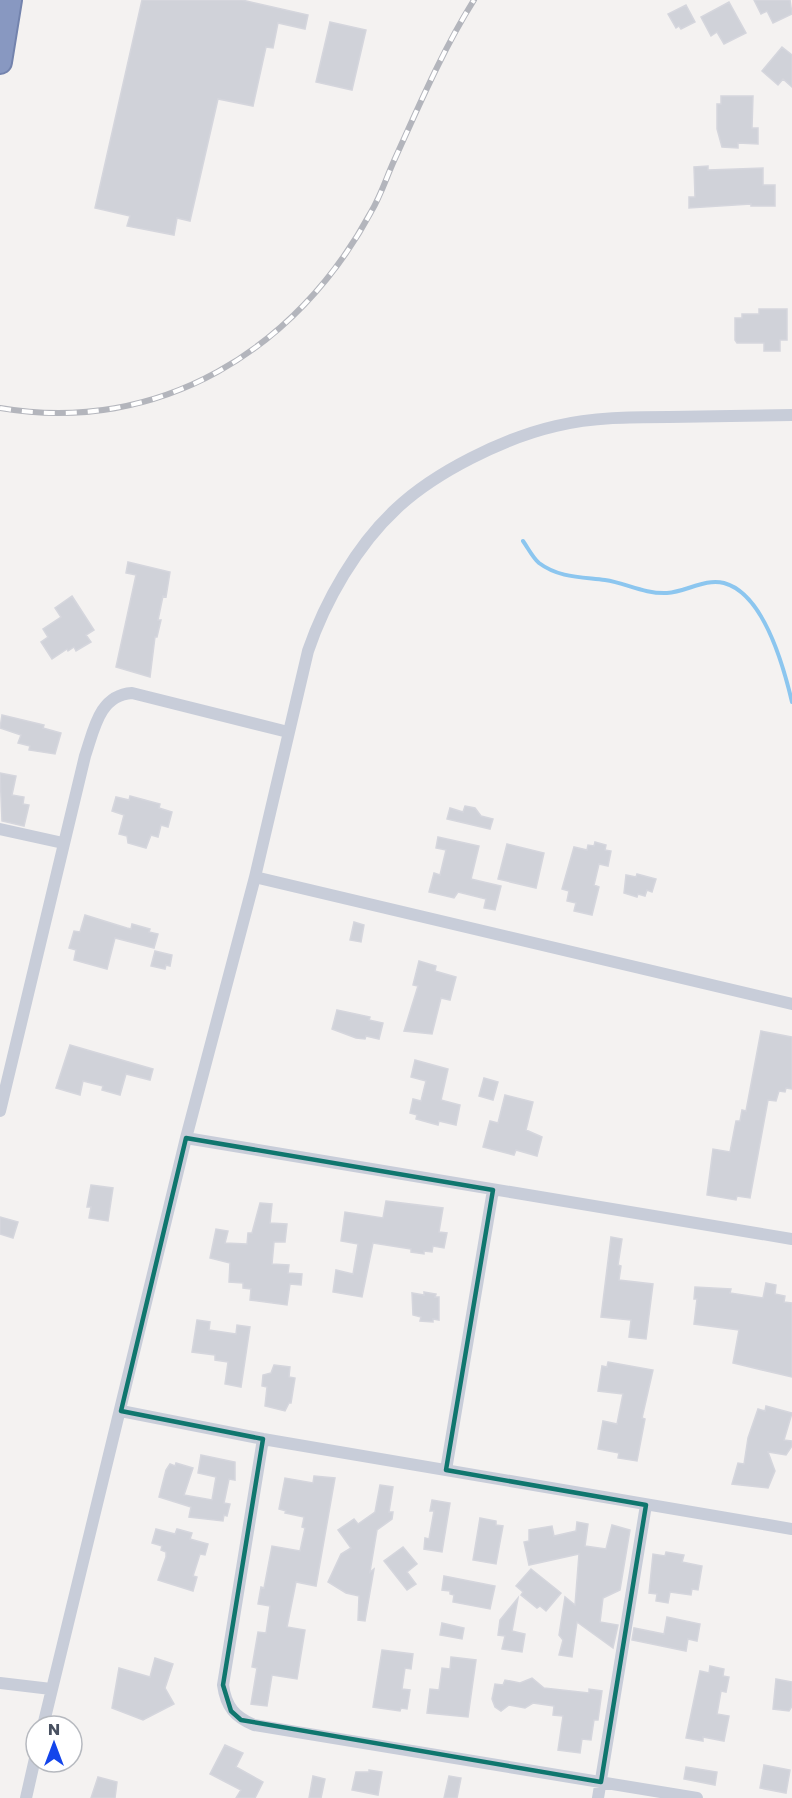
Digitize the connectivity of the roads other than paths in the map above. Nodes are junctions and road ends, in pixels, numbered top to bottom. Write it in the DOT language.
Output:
graph roads {
  1 [pos="10,0"];
  2 [pos="0,62"];
  3 [pos="792,415"];
  4 [pos="288,732"];
  5 [pos="0,829"];
  6 [pos="63,843"];
  7 [pos="255,877"];
  8 [pos="792,1004"];
  9 [pos="0,1111"];
  10 [pos="186,1138"];
  11 [pos="493,1190"];
  12 [pos="792,1239"];
  13 [pos="121,1411"];
  14 [pos="264,1439"];
  15 [pos="446,1470"];
  16 [pos="646,1505"];
  17 [pos="792,1529"];
  18 [pos="0,1683"];
  19 [pos="51,1689"];
  20 [pos="46,1714"];
  21 [pos="31,1774"];
  22 [pos="601,1782"];
  23 [pos="26,1798"];
  24 [pos="598,1798"];
  25 [pos="697,1798"];
  1 -- 2 [label="highway"];
  3 -- 4 [label="street"];
  4 -- 6 [label="street"];
  4 -- 7 [label="street"];
  5 -- 6 [label="street"];
  6 -- 9 [label="street"];
  7 -- 8 [label="street"];
  7 -- 10 [label="street"];
  10 -- 11 [label="street"];
  10 -- 13 [label="street"];
  11 -- 12 [label="street"];
  11 -- 15 [label="street"];
  13 -- 14 [label="street"];
  13 -- 19 [label="street"];
  14 -- 15 [label="street"];
  14 -- 22 [label="street"];
  15 -- 16 [label="street"];
  16 -- 17 [label="street"];
  16 -- 22 [label="street"];
  18 -- 19 [label="street"];
  19 -- 20 [label="street"];
  21 -- 23 [label="street"];
  22 -- 24 [label="street"];
  22 -- 25 [label="street"];
}
